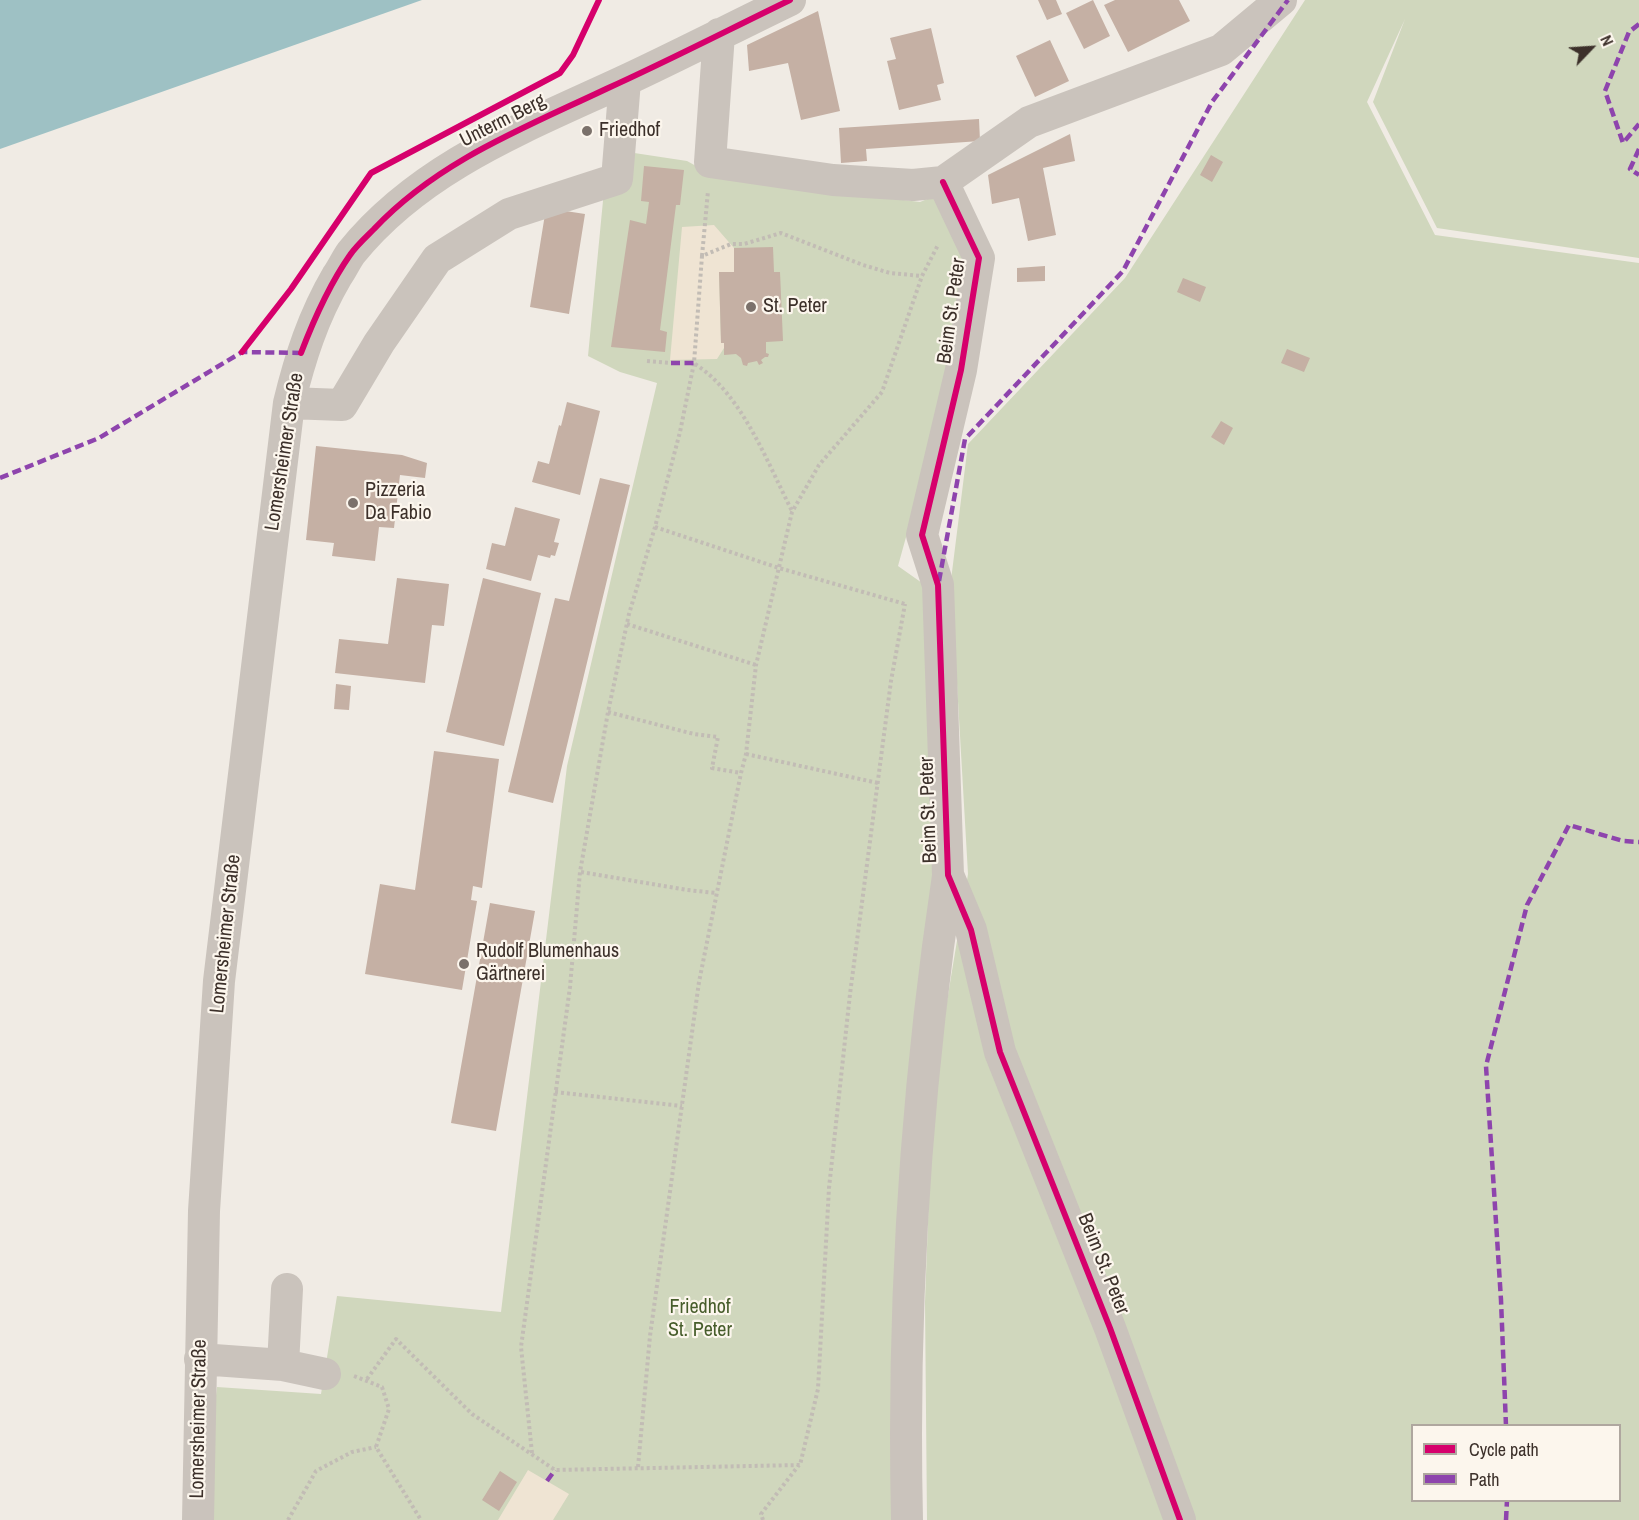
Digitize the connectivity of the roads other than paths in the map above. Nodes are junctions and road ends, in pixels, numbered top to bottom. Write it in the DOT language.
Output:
graph roads {
  1 [pos="790,0"];
  2 [pos="1281,0"];
  3 [pos="719,34"];
  4 [pos="625,81"];
  5 [pos="943,182"];
  6 [pos="302,353"];
  7 [pos="289,403"];
  8 [pos="948,875"];
  9 [pos="287,1288"];
  10 [pos="200,1359"];
  11 [pos="283,1365"];
  12 [pos="325,1374"];
  13 [pos="198,1520"];
  14 [pos="907,1520"];
  15 [pos="1180,1520"];
  1 -- 3 [label="street, Unterm Berg"];
  2 -- 5 [label="street"];
  3 -- 4 [label="street, Unterm Berg"];
  3 -- 5 [label="street"];
  4 -- 6 [label="street, Unterm Berg"];
  4 -- 7 [label="street"];
  5 -- 8 [label="street, Beim St. Peter"];
  6 -- 7 [label="street, Lomersheimer Straße"];
  7 -- 10 [label="street, Lomersheimer Straße"];
  8 -- 14 [label="street"];
  8 -- 15 [label="street, Beim St. Peter"];
  9 -- 11 [label="street"];
  10 -- 11 [label="street"];
  10 -- 13 [label="street, Lomersheimer Straße"];
  11 -- 12 [label="street"];
}
